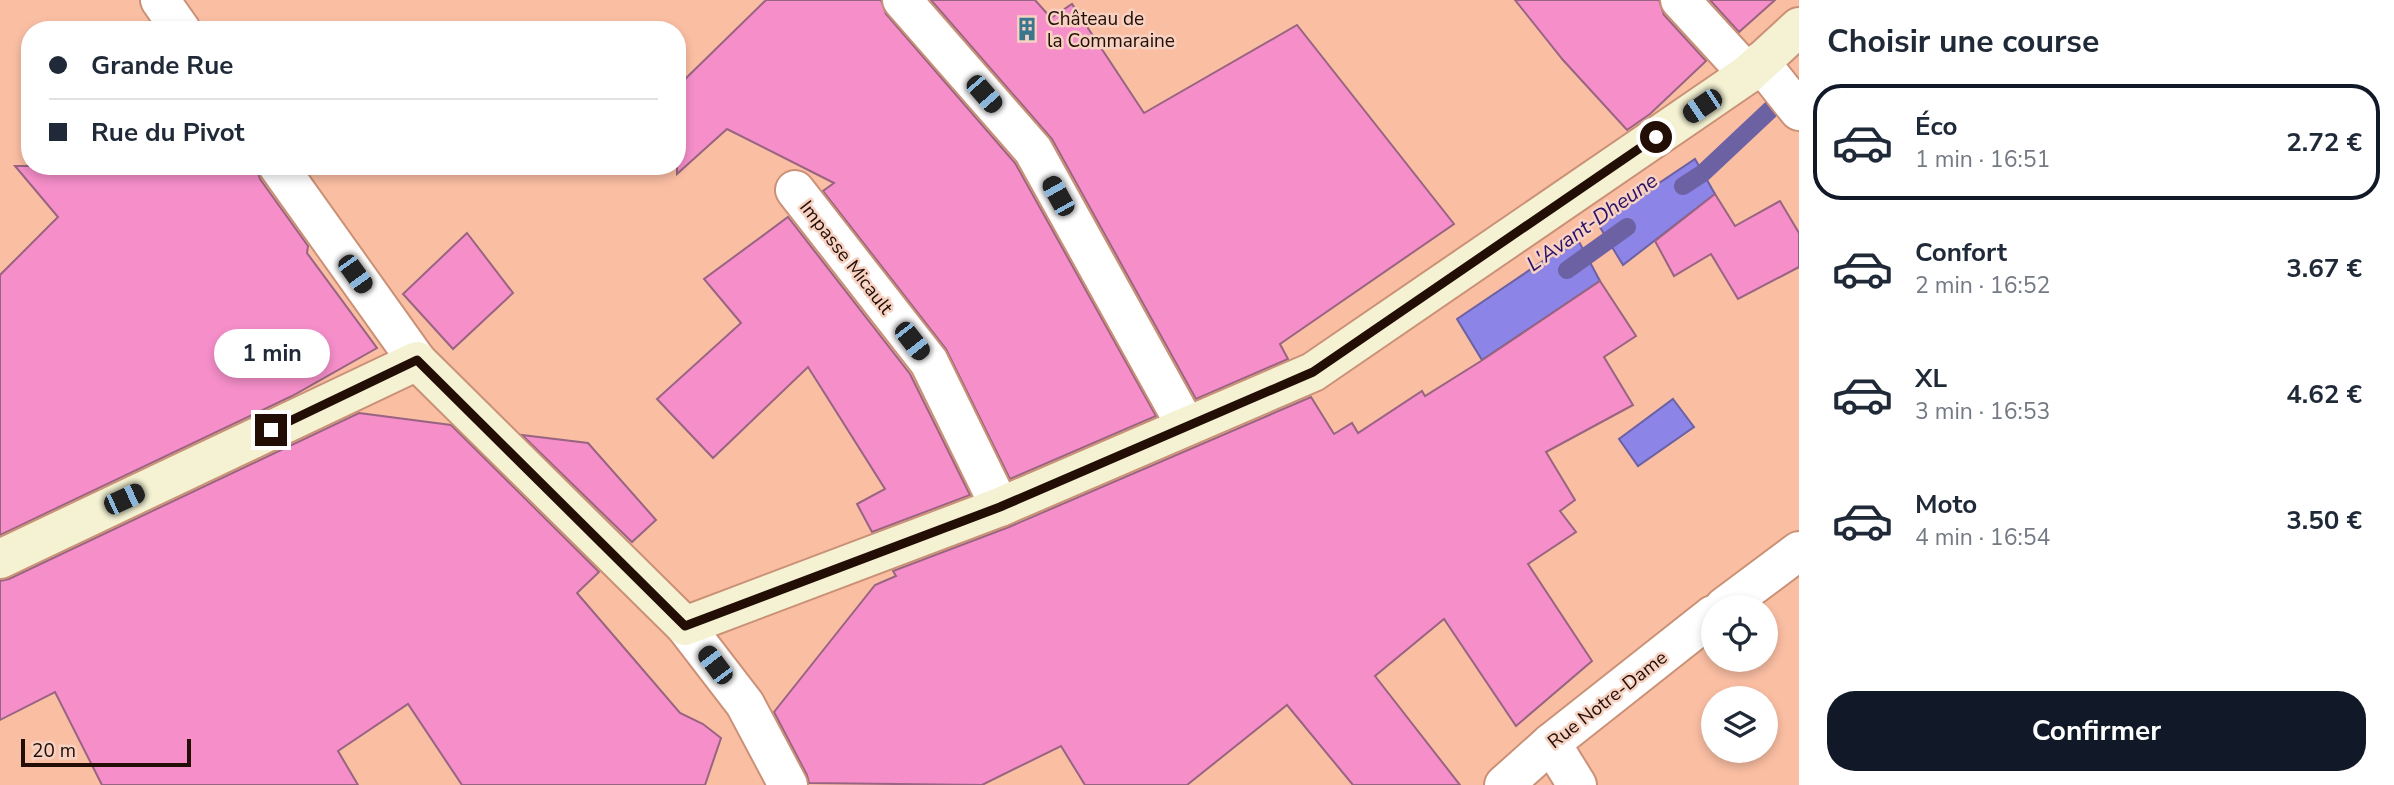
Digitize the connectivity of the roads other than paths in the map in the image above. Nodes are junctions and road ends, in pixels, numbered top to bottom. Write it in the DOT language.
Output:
graph roads {
  1 [pos="160,0"];
  2 [pos="902,0"];
  3 [pos="1681,0"];
  4 [pos="175,21"];
  5 [pos="1799,27"];
  6 [pos="1773,84"];
  7 [pos="284,175"];
  8 [pos="795,190"];
  9 [pos="417,360"];
  10 [pos="1186,426"];
  11 [pos="1000,507"];
  12 [pos="1799,551"];
  13 [pos="0,559"];
  14 [pos="1740,595"];
  15 [pos="1701,624"];
  16 [pos="685,626"];
  17 [pos="1551,743"];
  18 [pos="788,785"];
  19 [pos="1504,785"];
  20 [pos="1577,785"];
  1 -- 4 [label="street"];
  2 -- 10 [label="street"];
  3 -- 6 [label="street"];
  5 -- 6 [label="main road"];
  6 -- 10 [label="main road"];
  7 -- 9 [label="street"];
  8 -- 11 [label="street, Impasse Micault"];
  9 -- 13 [label="main road"];
  9 -- 16 [label="main road"];
  10 -- 11 [label="main road"];
  11 -- 16 [label="main road"];
  12 -- 14 [label="street"];
  15 -- 17 [label="street, Rue Notre-Dame"];
  16 -- 18 [label="street"];
  17 -- 19 [label="street, Rue Notre-Dame"];
  17 -- 20 [label="street"];
}
